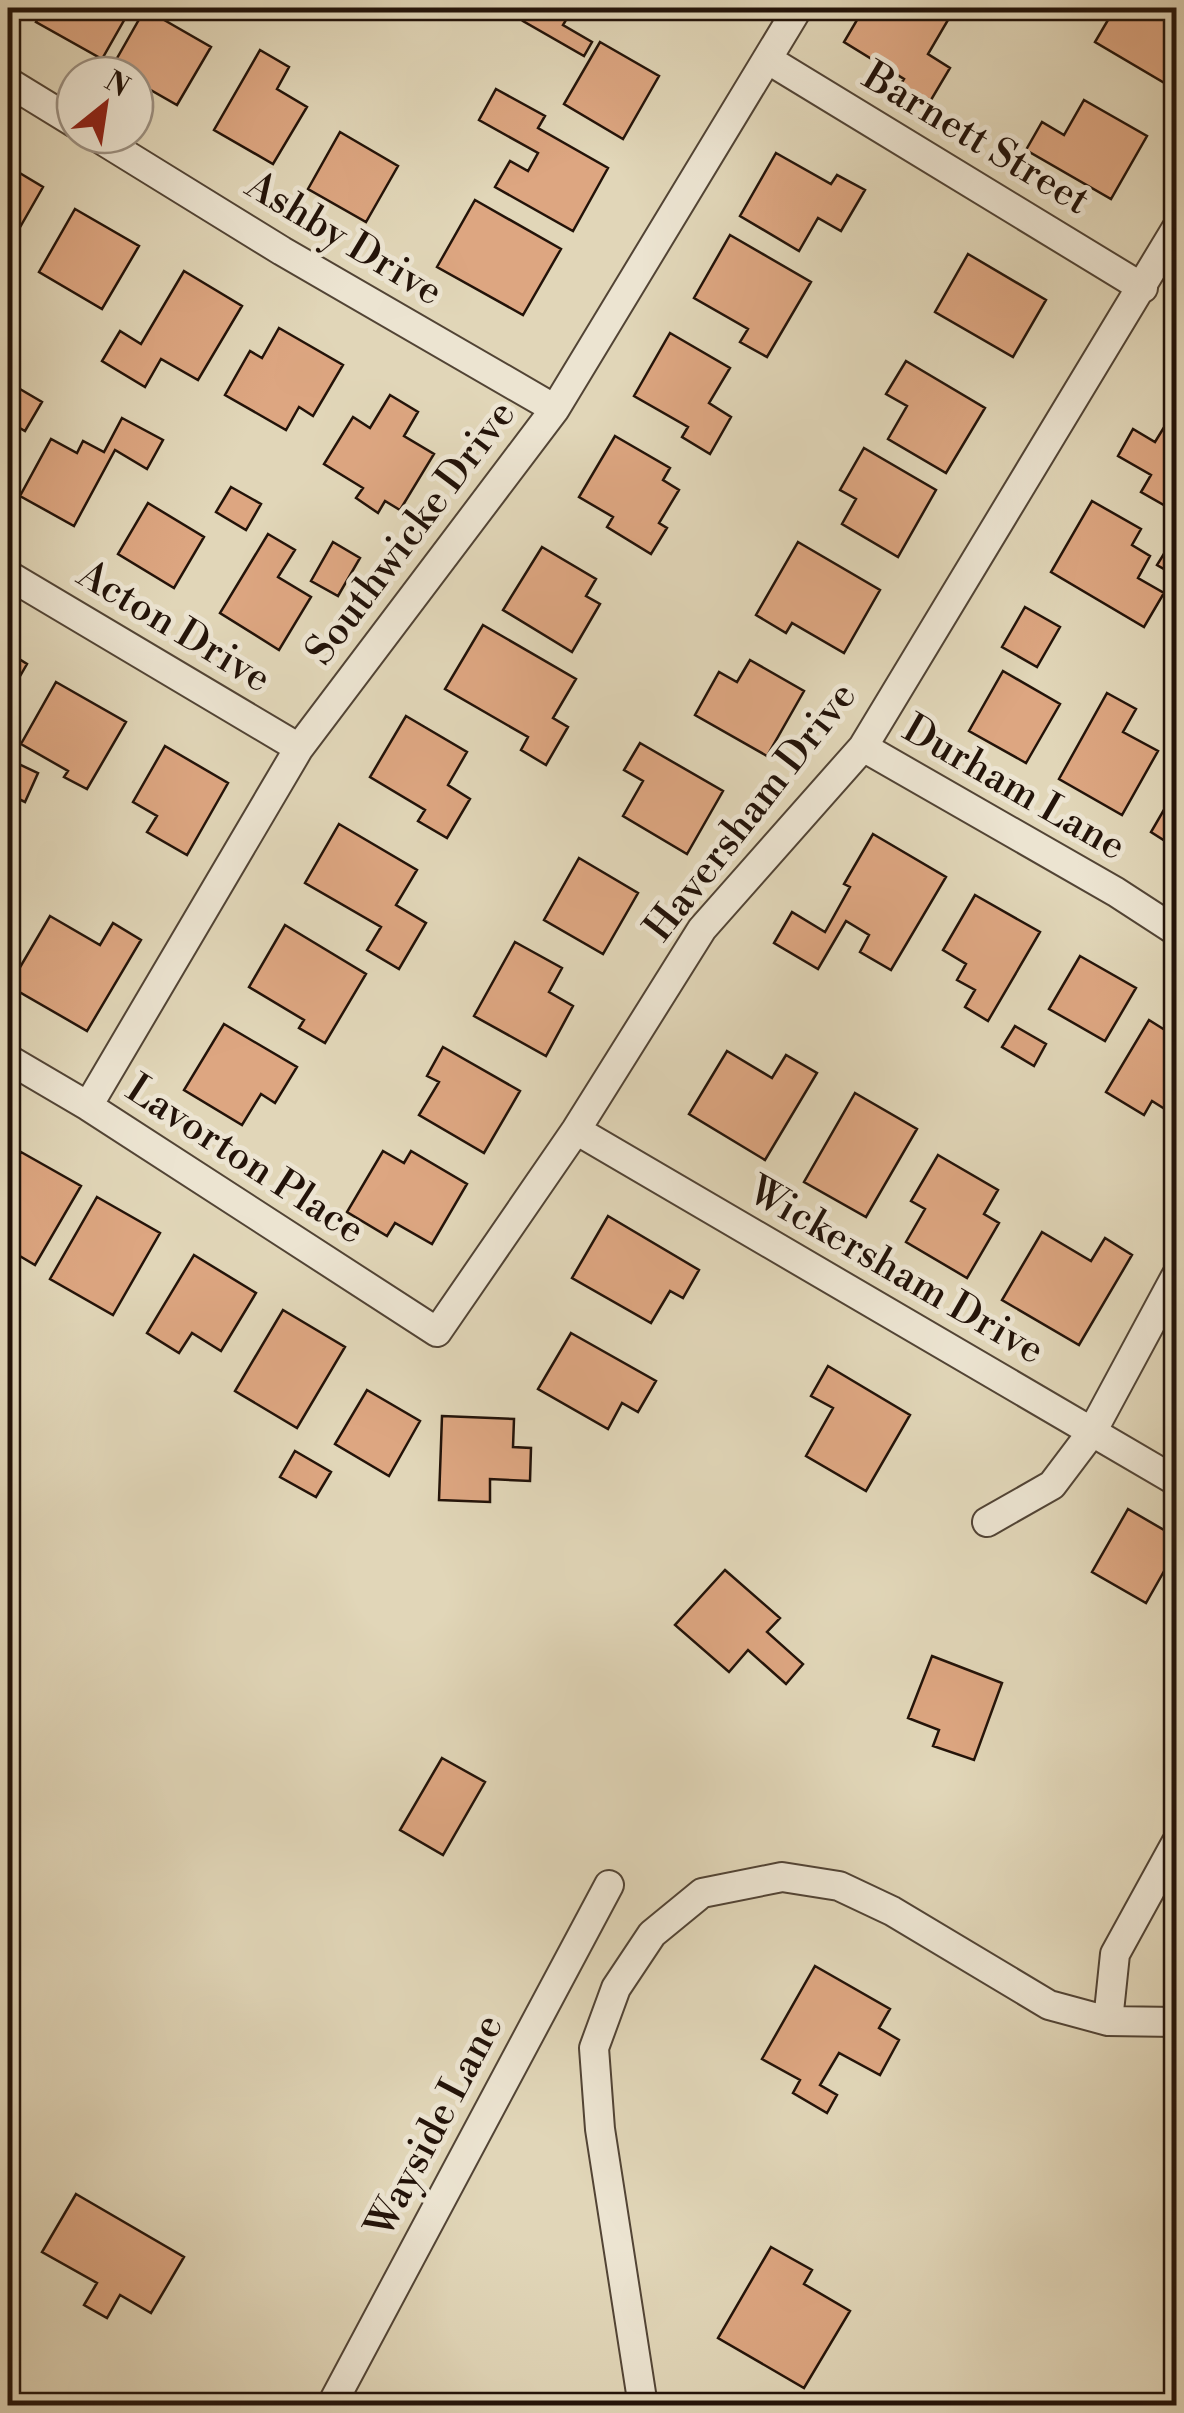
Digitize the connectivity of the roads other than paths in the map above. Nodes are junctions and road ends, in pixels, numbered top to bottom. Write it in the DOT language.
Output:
graph roads {
  1 [pos="798,8"];
  2 [pos="767,59"];
  3 [pos="8,82"];
  4 [pos="55,111"];
  5 [pos="126,155"];
  6 [pos="1176,229"];
  7 [pos="1143,288"];
  8 [pos="555,409"];
  9 [pos="8,575"];
  10 [pos="862,747"];
  11 [pos="299,748"];
  12 [pos="1176,931"];
  13 [pos="8,1059"];
  14 [pos="88,1106"];
  15 [pos="576,1130"];
  16 [pos="1176,1276"];
  17 [pos="436,1332"];
  18 [pos="1092,1432"];
  19 [pos="1176,1481"];
  20 [pos="987,1522"];
  21 [pos="1176,1843"];
  22 [pos="609,1885"];
  23 [pos="1108,2021"];
  24 [pos="1176,2022"];
  25 [pos="331,2406"];
  26 [pos="643,2406"];
  1 -- 2 [label="street, Southwicke Drive"];
  2 -- 7 [label="street, Barnett Street"];
  2 -- 8 [label="street, Southwicke Drive"];
  3 -- 4 [label="street"];
  5 -- 8 [label="street, Ashby Drive"];
  6 -- 7 [label="street, Haversham Drive"];
  7 -- 10 [label="street, Haversham Drive"];
  8 -- 11 [label="street, Southwicke Drive"];
  9 -- 11 [label="street, Acton Drive"];
  10 -- 12 [label="street, Durham Lane"];
  10 -- 15 [label="street, Haversham Drive"];
  11 -- 14 [label="street, Southwicke Drive"];
  13 -- 14 [label="street, Lavorton Place"];
  14 -- 17 [label="street, Lavorton Place"];
  15 -- 17 [label="street, Haversham Drive"];
  15 -- 18 [label="street, Wickersham Drive"];
  16 -- 18 [label="street"];
  18 -- 19 [label="street, Wickersham Drive"];
  18 -- 20 [label="street"];
  21 -- 23 [label="street"];
  22 -- 25 [label="street, Wayside Lane"];
  23 -- 24 [label="street"];
  23 -- 26 [label="street"];
}
